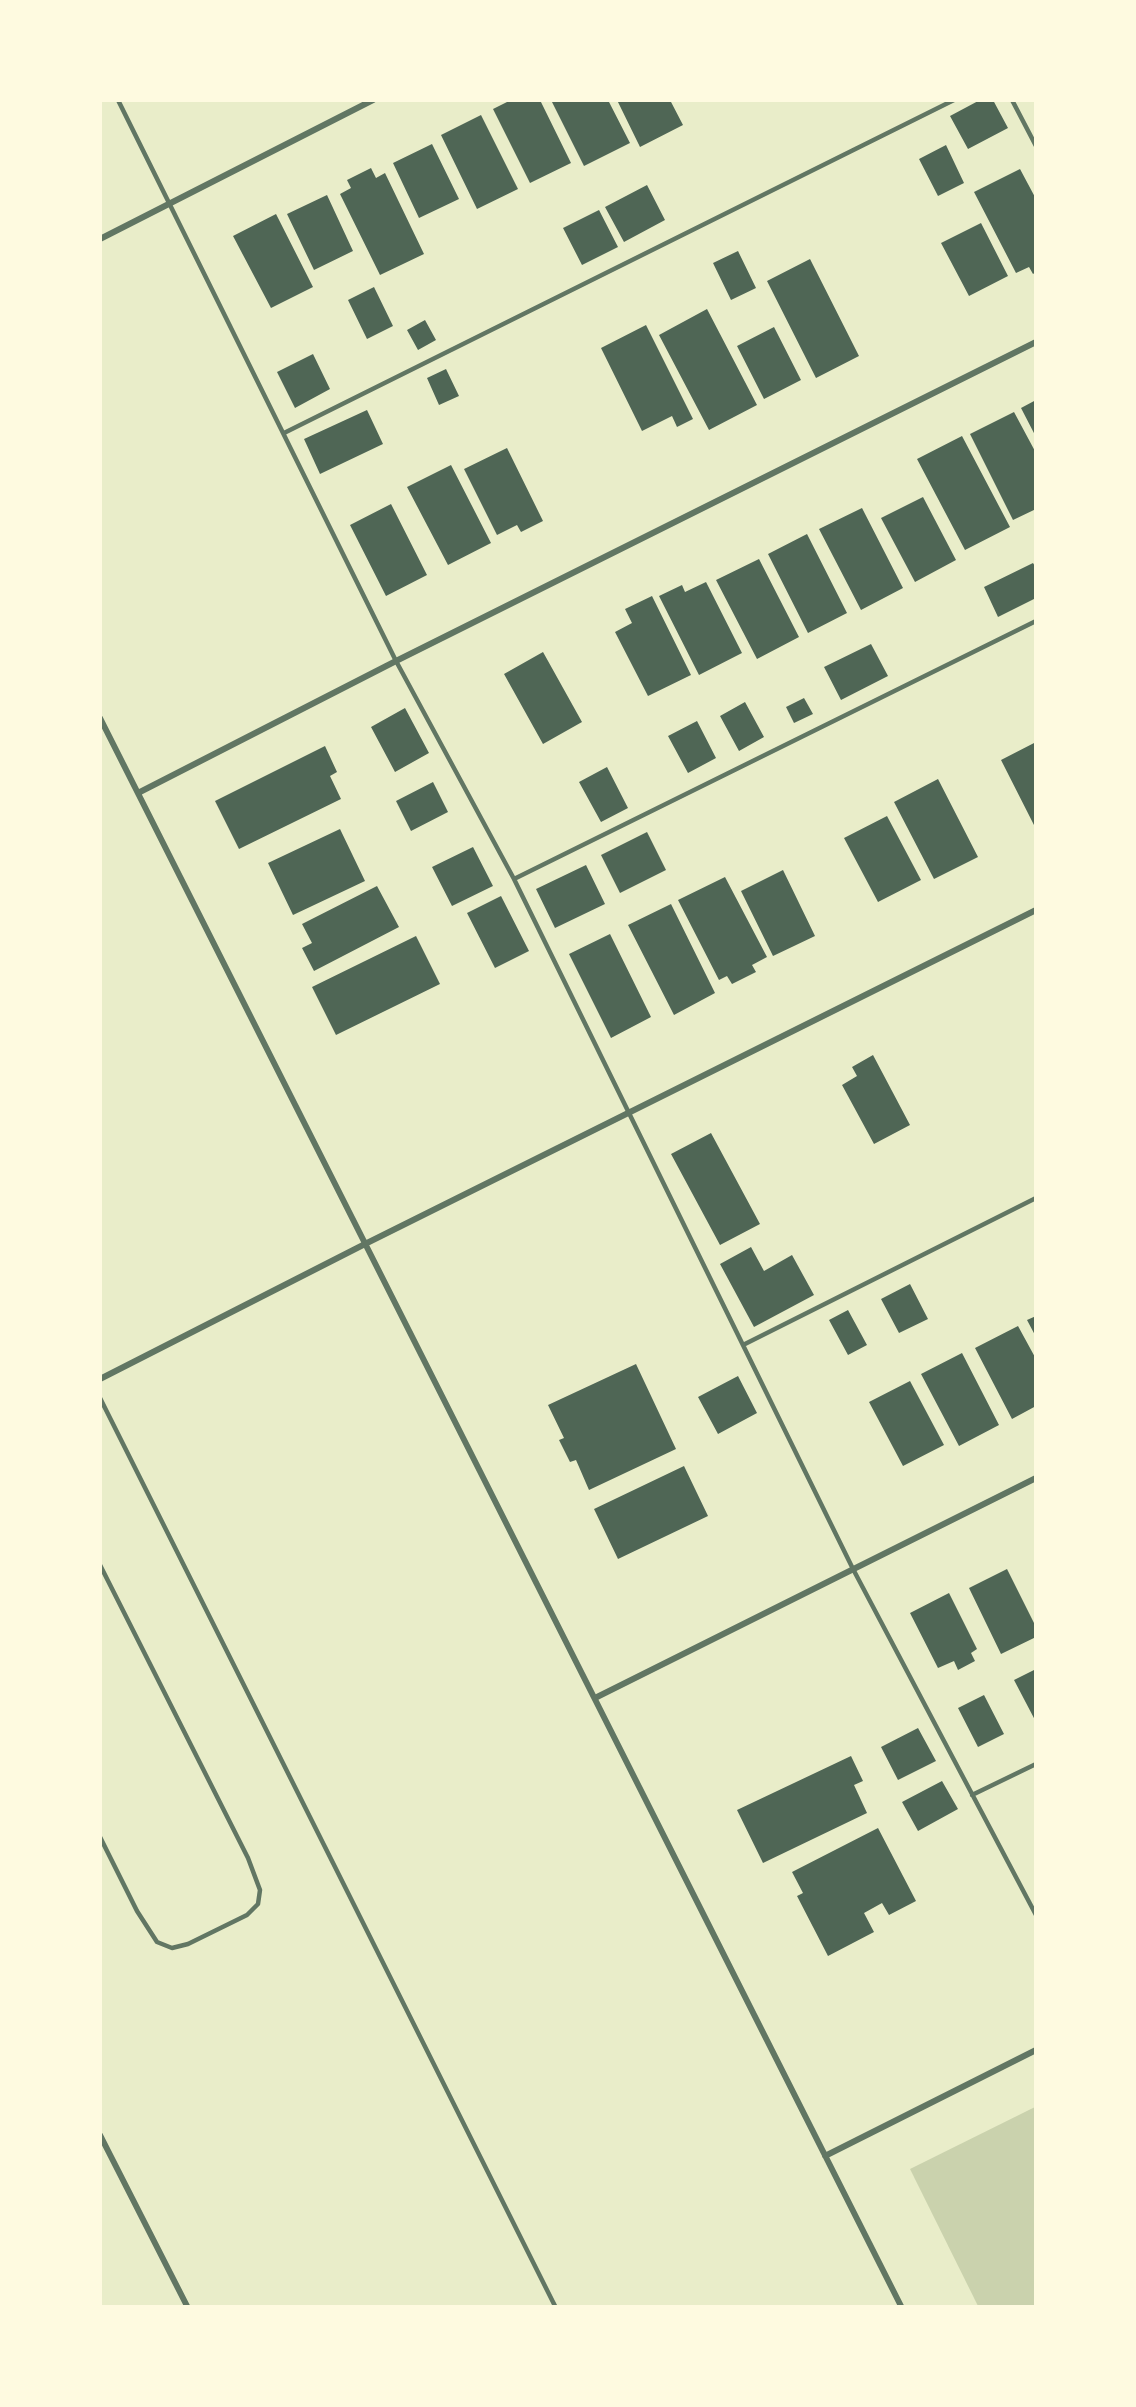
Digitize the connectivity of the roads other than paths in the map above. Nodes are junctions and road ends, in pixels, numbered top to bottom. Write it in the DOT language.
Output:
graph roads {
  1 [pos="118,100"];
  2 [pos="374,100"];
  3 [pos="954,100"];
  4 [pos="1012,100"];
  5 [pos="1035,146"];
  6 [pos="170,204"];
  7 [pos="100,239"];
  8 [pos="1035,342"];
  9 [pos="284,433"];
  10 [pos="1035,621"];
  11 [pos="396,661"];
  12 [pos="100,718"];
  13 [pos="138,793"];
  14 [pos="514,879"];
  15 [pos="1035,910"];
  16 [pos="628,1113"];
  17 [pos="1035,1198"];
  18 [pos="365,1244"];
  19 [pos="743,1345"];
  20 [pos="100,1380"];
  21 [pos="100,1398"];
  22 [pos="1035,1478"];
  23 [pos="100,1565"];
  24 [pos="853,1569"];
  25 [pos="595,1698"];
  26 [pos="1035,1764"];
  27 [pos="972,1795"];
  28 [pos="100,1837"];
  29 [pos="1035,1915"];
  30 [pos="1035,2050"];
  31 [pos="100,2135"];
  32 [pos="825,2156"];
  33 [pos="187,2307"];
  34 [pos="555,2307"];
  35 [pos="901,2307"];
  1 -- 6 [label="lane"];
  2 -- 6 [label="street"];
  3 -- 9 [label="lane"];
  4 -- 5 [label="lane"];
  6 -- 7 [label="street"];
  6 -- 9 [label="lane"];
  8 -- 11 [label="street"];
  9 -- 11 [label="lane"];
  10 -- 14 [label="lane"];
  11 -- 13 [label="street"];
  11 -- 14 [label="lane"];
  12 -- 13 [label="street"];
  13 -- 18 [label="street"];
  14 -- 16 [label="lane"];
  15 -- 16 [label="street"];
  16 -- 18 [label="street"];
  16 -- 19 [label="lane"];
  17 -- 19 [label="lane"];
  18 -- 20 [label="street"];
  18 -- 25 [label="street"];
  19 -- 24 [label="lane"];
  21 -- 34 [label="lane"];
  22 -- 24 [label="street"];
  23 -- 28 [label="lane"];
  24 -- 25 [label="street"];
  24 -- 27 [label="lane"];
  25 -- 32 [label="street"];
  26 -- 27 [label="lane"];
  27 -- 29 [label="lane"];
  30 -- 32 [label="street"];
  31 -- 33 [label="street"];
  32 -- 35 [label="street"];
}
